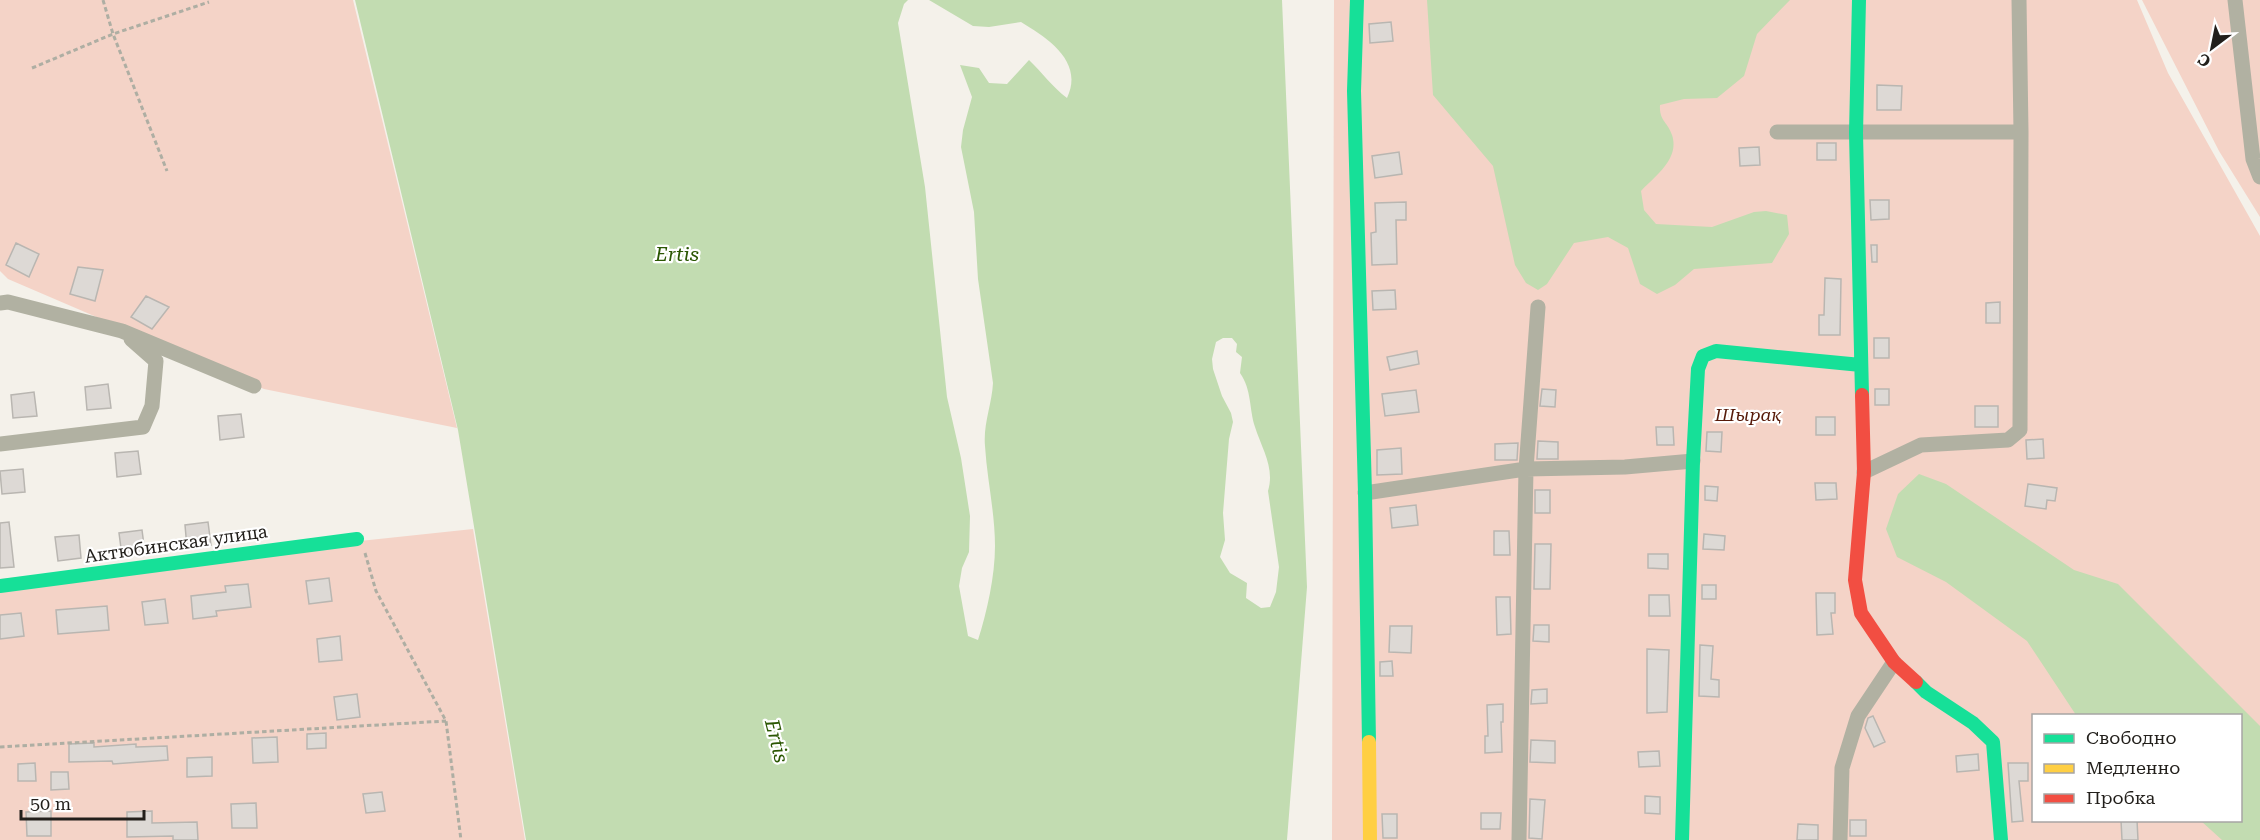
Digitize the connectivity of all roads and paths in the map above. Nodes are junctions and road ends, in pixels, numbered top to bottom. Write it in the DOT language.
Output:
graph roads {
  1 [pos="103,0"];
  2 [pos="1357,0"];
  3 [pos="1859,0"];
  4 [pos="2019,0"];
  5 [pos="2235,0"];
  6 [pos="209,2"];
  7 [pos="113,34"];
  8 [pos="32,68"];
  9 [pos="1777,132"];
  10 [pos="2021,132"];
  11 [pos="1856,133"];
  12 [pos="167,171"];
  13 [pos="2260,177"];
  14 [pos="0,303"];
  15 [pos="1538,307"];
  16 [pos="122,332"];
  17 [pos="1861,365"];
  18 [pos="254,386"];
  19 [pos="0,444"];
  20 [pos="1693,460"];
  21 [pos="1526,469"];
  22 [pos="1864,471"];
  23 [pos="1365,493"];
  24 [pos="357,539"];
  25 [pos="0,586"];
  26 [pos="1894,662"];
  27 [pos="446,721"];
  28 [pos="0,747"];
  29 [pos="461,840"];
  30 [pos="1370,840"];
  31 [pos="1520,840"];
  32 [pos="1682,840"];
  33 [pos="1840,840"];
  34 [pos="2001,840"];
  1 -- 7 [label="path"];
  2 -- 23 [label="street"];
  3 -- 11 [label="street"];
  4 -- 10 [label="street"];
  5 -- 13 [label="street"];
  6 -- 7 [label="path"];
  7 -- 8 [label="path"];
  7 -- 12 [label="path"];
  9 -- 11 [label="street"];
  10 -- 11 [label="street"];
  10 -- 22 [label="street"];
  11 -- 17 [label="street"];
  14 -- 16 [label="street"];
  15 -- 21 [label="street"];
  16 -- 18 [label="street"];
  16 -- 19 [label="street"];
  17 -- 20 [label="street"];
  17 -- 22 [label="street"];
  20 -- 21 [label="street"];
  20 -- 32 [label="street"];
  21 -- 23 [label="street"];
  21 -- 31 [label="street"];
  22 -- 26 [label="street"];
  23 -- 30 [label="street"];
  24 -- 25 [label="street, Актюбинская улица"];
  24 -- 27 [label="path"];
  26 -- 33 [label="street"];
  26 -- 34 [label="street"];
  27 -- 28 [label="path"];
  27 -- 29 [label="path"];
}
